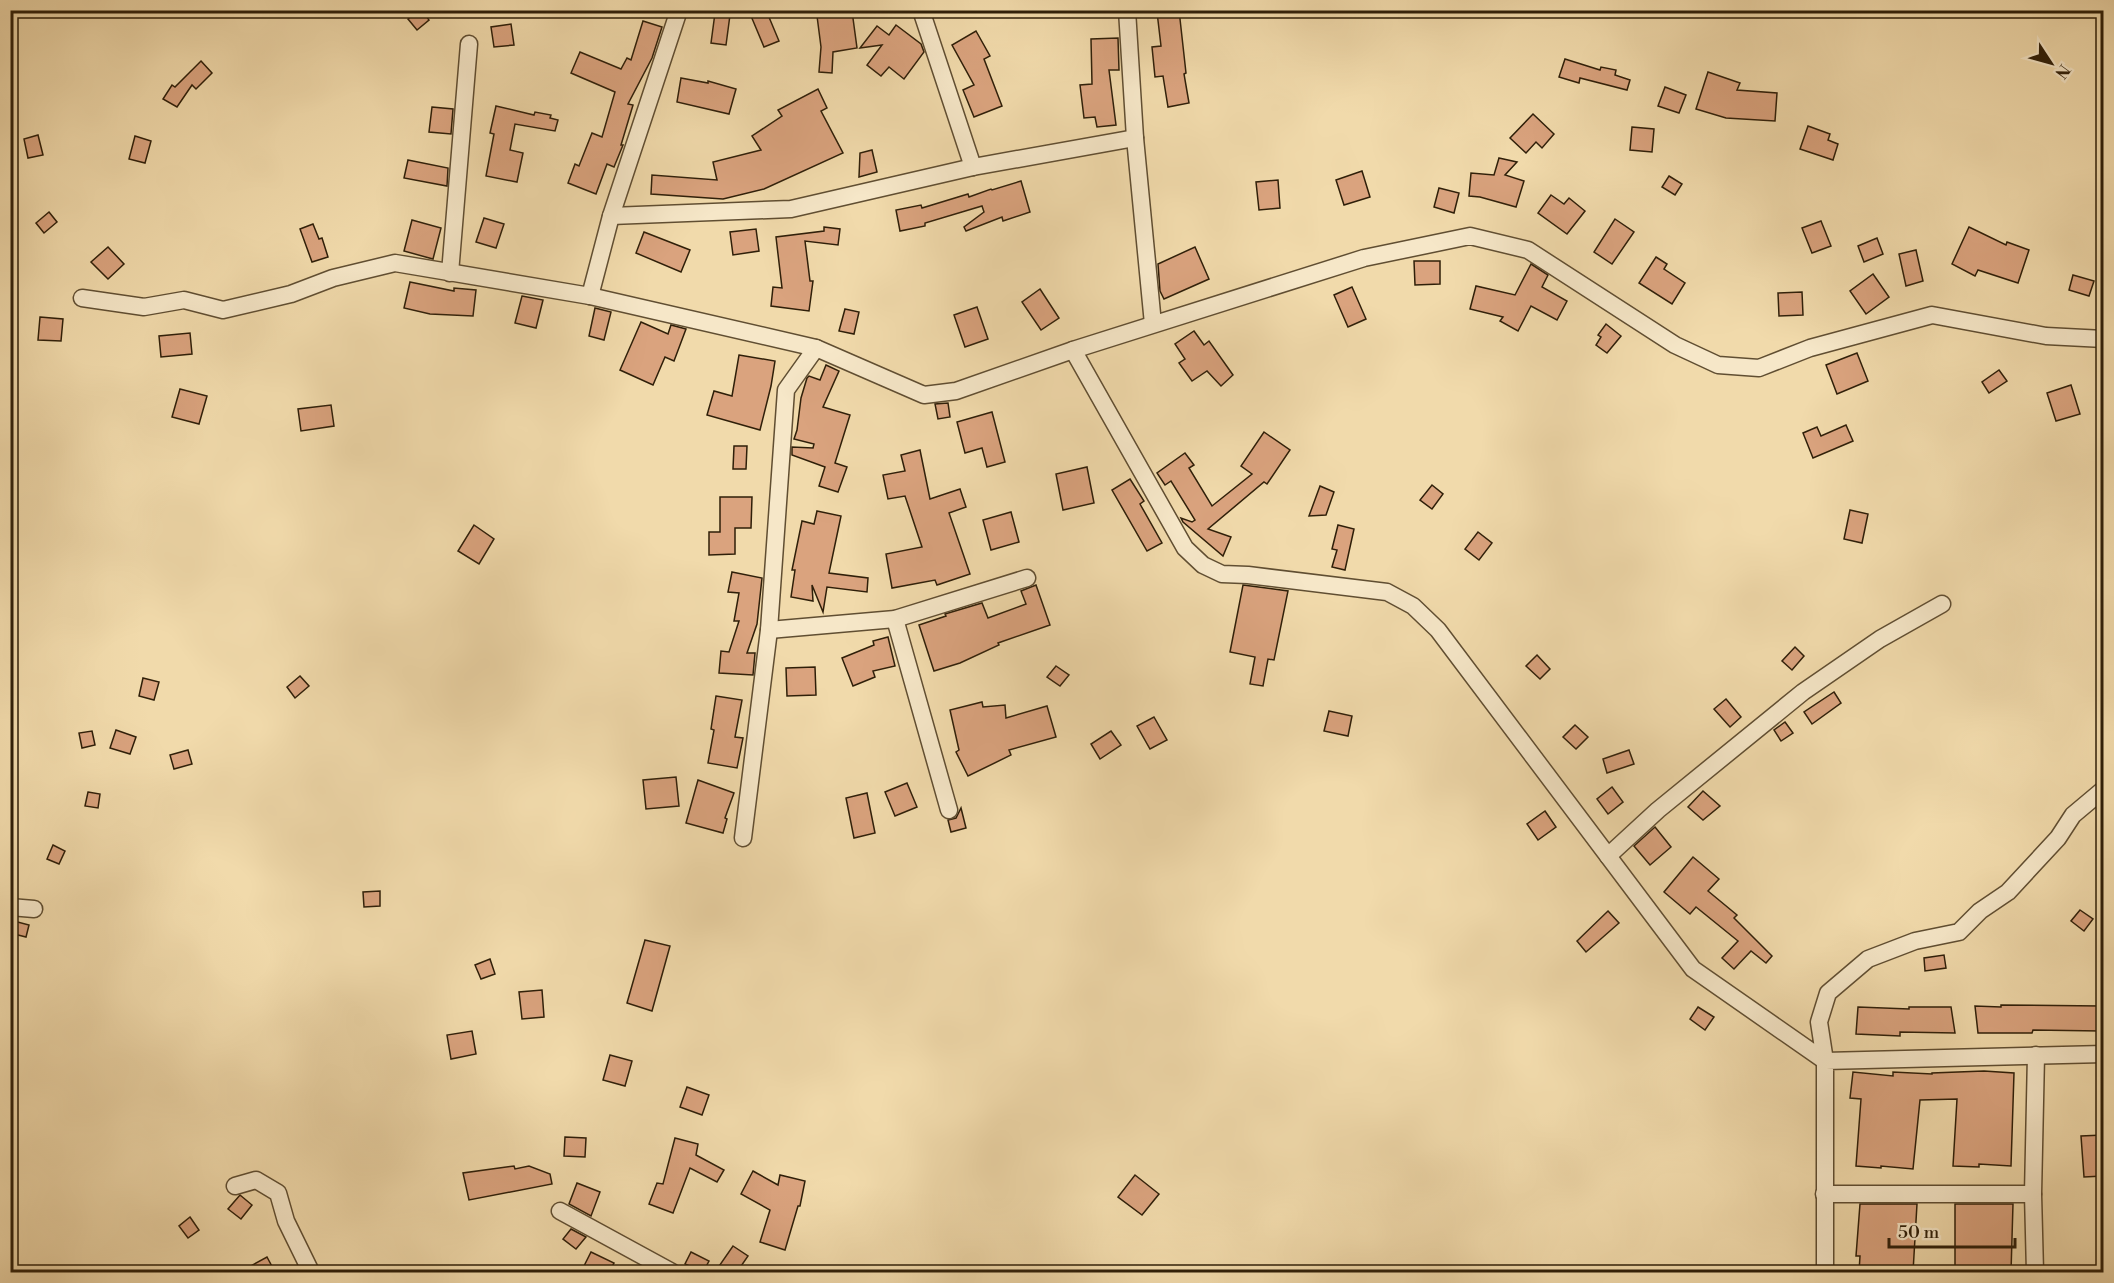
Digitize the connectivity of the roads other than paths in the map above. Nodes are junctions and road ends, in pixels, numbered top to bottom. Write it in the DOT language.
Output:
graph roads {
  1 [pos="679,10"];
  2 [pos="921,10"];
  3 [pos="1127,10"];
  4 [pos="470,44"];
  5 [pos="1135,138"];
  6 [pos="973,167"];
  7 [pos="611,216"];
  8 [pos="450,273"];
  9 [pos="590,296"];
  10 [pos="82,298"];
  11 [pos="1153,324"];
  12 [pos="2103,339"];
  13 [pos="816,348"];
  14 [pos="1073,350"];
  15 [pos="1027,578"];
  16 [pos="1942,604"];
  17 [pos="895,619"];
  18 [pos="769,630"];
  19 [pos="2103,789"];
  20 [pos="949,810"];
  21 [pos="743,838"];
  22 [pos="1608,856"];
  23 [pos="10,907"];
  24 [pos="34,909"];
  25 [pos="2103,1054"];
  26 [pos="2036,1055"];
  27 [pos="1825,1061"];
  28 [pos="235,1186"];
  29 [pos="1824,1194"];
  30 [pos="2033,1194"];
  31 [pos="560,1211"];
  32 [pos="311,1272"];
  33 [pos="672,1272"];
  34 [pos="1825,1272"];
  35 [pos="2035,1272"];
  1 -- 7 [label="street"];
  2 -- 6 [label="street"];
  3 -- 5 [label="street"];
  4 -- 8 [label="street"];
  5 -- 6 [label="street"];
  5 -- 11 [label="street"];
  6 -- 7 [label="street"];
  7 -- 9 [label="street"];
  8 -- 9 [label="street"];
  8 -- 10 [label="street"];
  9 -- 13 [label="street"];
  11 -- 12 [label="street"];
  11 -- 14 [label="street"];
  13 -- 14 [label="street"];
  13 -- 18 [label="street"];
  14 -- 22 [label="street"];
  15 -- 17 [label="street"];
  16 -- 22 [label="street"];
  17 -- 18 [label="street"];
  17 -- 20 [label="street"];
  18 -- 21 [label="street"];
  19 -- 27 [label="street"];
  22 -- 27 [label="street"];
  23 -- 24 [label="street"];
  25 -- 26 [label="street"];
  26 -- 27 [label="street"];
  26 -- 30 [label="street"];
  27 -- 29 [label="street"];
  28 -- 32 [label="street"];
  29 -- 30 [label="street"];
  29 -- 34 [label="street"];
  30 -- 35 [label="street"];
  31 -- 33 [label="street"];
}
